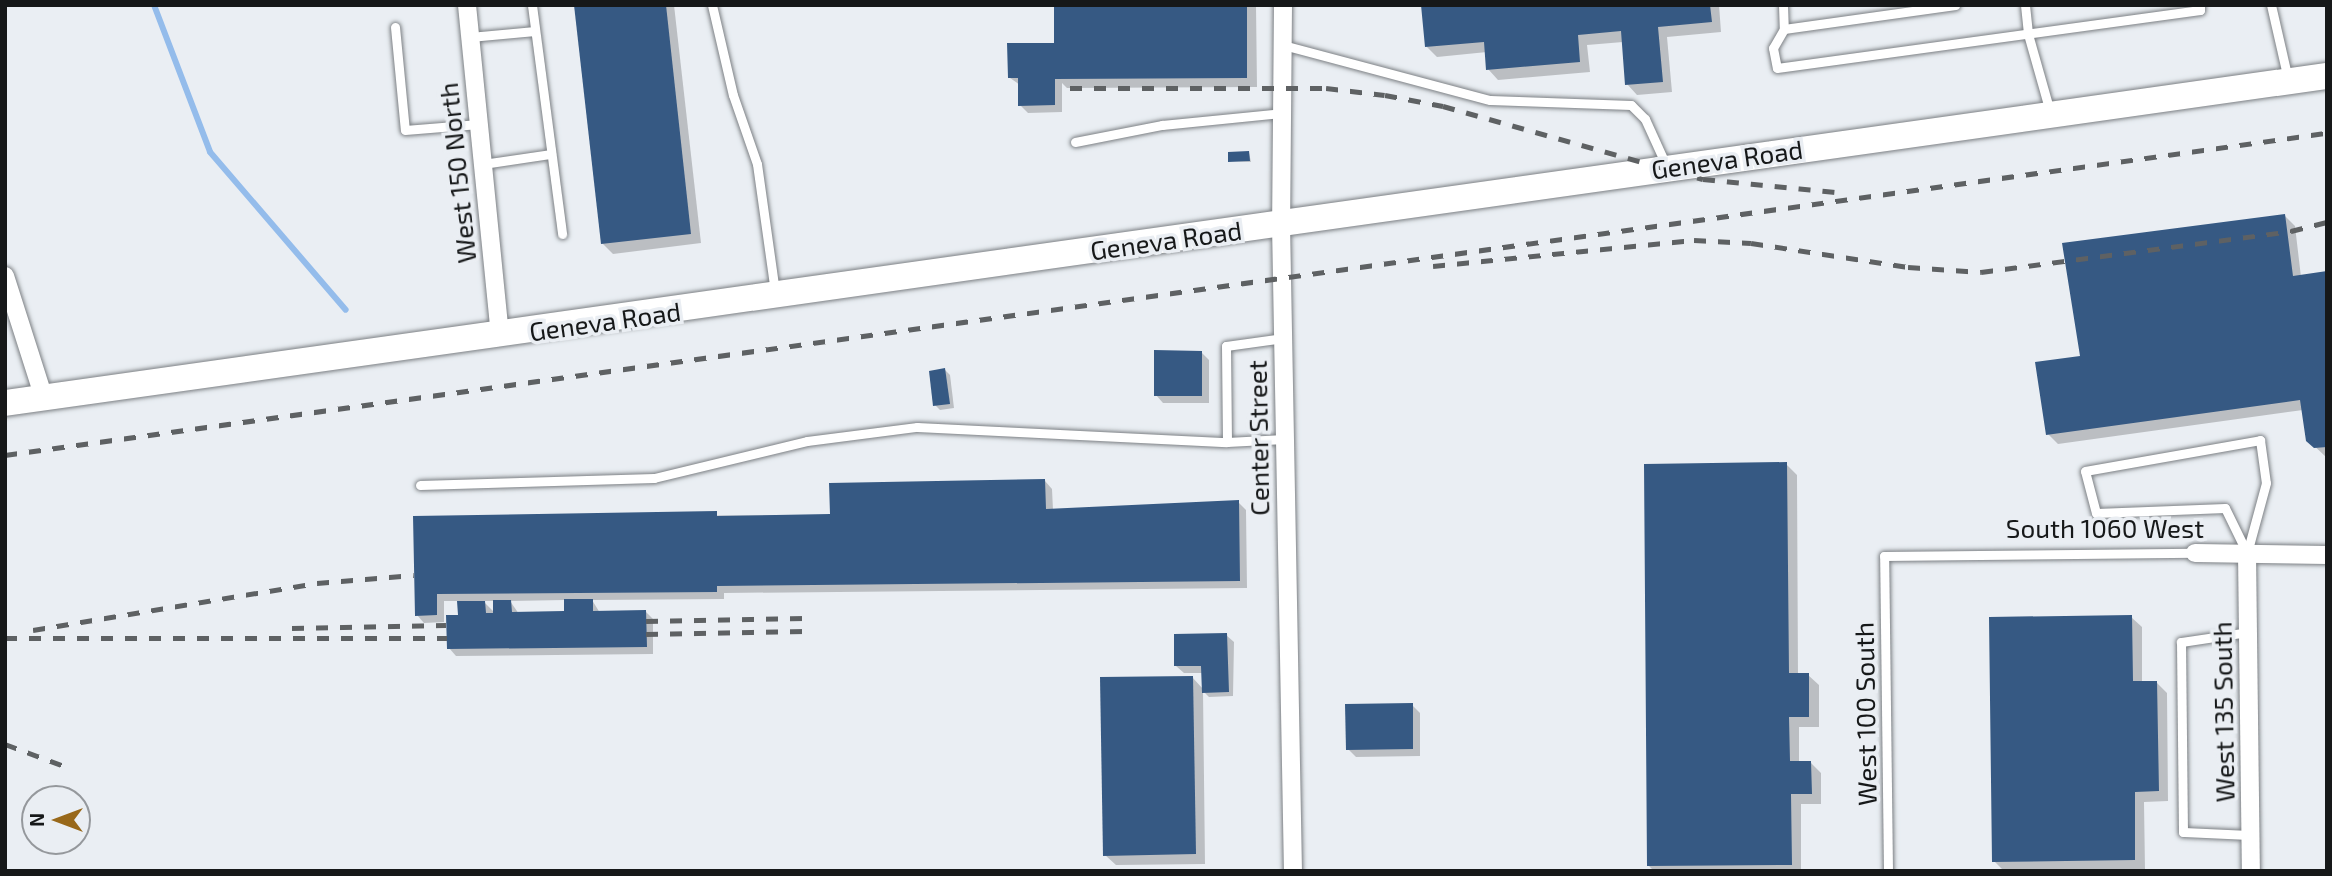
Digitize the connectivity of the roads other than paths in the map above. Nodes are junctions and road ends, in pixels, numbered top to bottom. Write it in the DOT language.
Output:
graph roads {
  1 [pos="467,5"];
  2 [pos="532,5"];
  3 [pos="712,5"];
  4 [pos="1283,5"];
  5 [pos="1783,5"];
  6 [pos="1955,5"];
  7 [pos="2025,5"];
  8 [pos="2200,5"];
  9 [pos="2271,5"];
  10 [pos="395,27"];
  11 [pos="1784,29"];
  12 [pos="535,31"];
  13 [pos="2028,34"];
  14 [pos="470,37"];
  15 [pos="1283,45"];
  16 [pos="2327,75"];
  17 [pos="2288,81"];
  18 [pos="1283,113"];
  19 [pos="2050,114"];
  20 [pos="479,124"];
  21 [pos="1075,142"];
  22 [pos="551,154"];
  23 [pos="483,164"];
  24 [pos="1666,167"];
  25 [pos="1281,224"];
  26 [pos="562,234"];
  27 [pos="5,276"];
  28 [pos="775,297"];
  29 [pos="500,337"];
  30 [pos="1283,338"];
  31 [pos="44,398"];
  32 [pos="5,403"];
  33 [pos="1284,439"];
  34 [pos="1227,442"];
  35 [pos="420,485"];
  36 [pos="2195,553"];
  37 [pos="2247,554"];
  38 [pos="2327,555"];
  39 [pos="1884,556"];
  40 [pos="2248,632"];
  41 [pos="2250,835"];
  42 [pos="1293,871"];
  43 [pos="1888,871"];
  44 [pos="2250,871"];
  1 -- 14 [label="street, West 150 North"];
  2 -- 12 [label="lane"];
  3 -- 28 [label="lane"];
  4 -- 15 [label="street, Center Street"];
  5 -- 11 [label="lane"];
  6 -- 11 [label="lane"];
  7 -- 13 [label="lane"];
  8 -- 13 [label="lane"];
  9 -- 17 [label="lane"];
  10 -- 20 [label="lane"];
  11 -- 13 [label="lane"];
  12 -- 14 [label="lane"];
  12 -- 22 [label="lane"];
  13 -- 19 [label="lane"];
  14 -- 20 [label="street, West 150 North"];
  15 -- 18 [label="street, Center Street"];
  15 -- 24 [label="lane"];
  16 -- 17 [label="main road, Geneva Road"];
  17 -- 19 [label="main road, Geneva Road"];
  18 -- 21 [label="lane"];
  18 -- 25 [label="street, Center Street"];
  19 -- 24 [label="main road, Geneva Road"];
  20 -- 23 [label="street, West 150 North"];
  22 -- 23 [label="lane"];
  22 -- 26 [label="lane"];
  23 -- 29 [label="street, West 150 North"];
  24 -- 25 [label="main road, Geneva Road"];
  25 -- 28 [label="main road, Geneva Road"];
  25 -- 30 [label="street, Center Street"];
  27 -- 31 [label="street"];
  28 -- 29 [label="main road, Geneva Road"];
  29 -- 31 [label="main road, Geneva Road"];
  30 -- 33 [label="street, Center Street"];
  30 -- 34 [label="lane"];
  31 -- 32 [label="main road, Geneva Road"];
  33 -- 34 [label="lane"];
  33 -- 42 [label="street, Center Street"];
  34 -- 35 [label="lane"];
  36 -- 37 [label="street, South 1060 West"];
  36 -- 39 [label="lane, South 1060 West"];
  37 -- 37 [label="lane"];
  37 -- 38 [label="street, South 1060 West"];
  37 -- 40 [label="street, West 135 South"];
  39 -- 43 [label="lane, West 100 South"];
  40 -- 41 [label="street, West 135 South"];
  40 -- 41 [label="lane"];
  41 -- 44 [label="street, West 135 South"];
}
